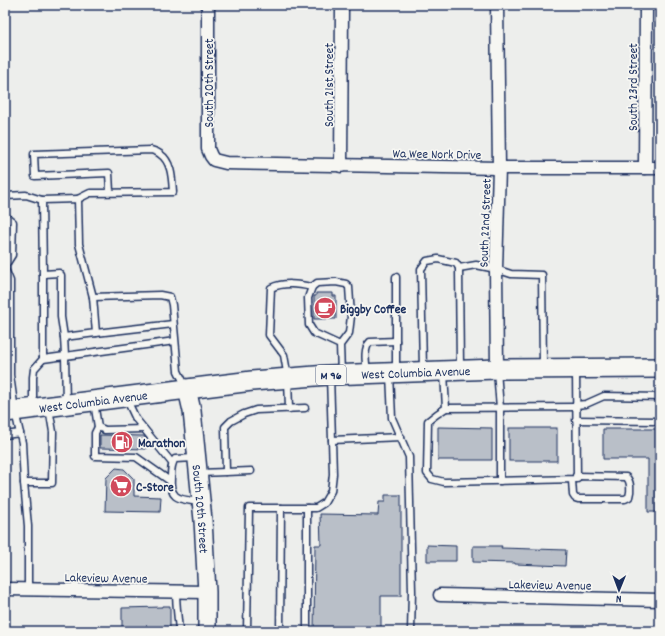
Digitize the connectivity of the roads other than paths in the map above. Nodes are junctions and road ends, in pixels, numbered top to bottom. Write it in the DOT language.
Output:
graph roads {
  1 [pos="208,5"];
  2 [pos="342,5"];
  3 [pos="497,5"];
  4 [pos="646,5"];
  5 [pos="214,160"];
  6 [pos="342,166"];
  7 [pos="499,168"];
  8 [pos="646,168"];
  9 [pos="660,168"];
  10 [pos="110,192"];
  11 [pos="5,196"];
  12 [pos="78,199"];
  13 [pos="42,200"];
  14 [pos="6,218"];
  15 [pos="7,263"];
  16 [pos="459,268"];
  17 [pos="5,269"];
  18 [pos="496,269"];
  19 [pos="43,274"];
  20 [pos="396,277"];
  21 [pos="312,287"];
  22 [pos="93,297"];
  23 [pos="173,324"];
  24 [pos="96,333"];
  25 [pos="64,337"];
  26 [pos="175,341"];
  27 [pos="396,341"];
  28 [pos="340,345"];
  29 [pos="65,356"];
  30 [pos="43,359"];
  31 [pos="660,368"];
  32 [pos="543,369"];
  33 [pos="576,369"];
  34 [pos="497,370"];
  35 [pos="452,371"];
  36 [pos="423,372"];
  37 [pos="393,373"];
  38 [pos="367,374"];
  39 [pos="336,375"];
  40 [pos="288,378"];
  41 [pos="186,389"];
  42 [pos="126,397"];
  43 [pos="660,397"];
  44 [pos="94,401"];
  45 [pos="49,406"];
  46 [pos="576,406"];
  47 [pos="306,408"];
  48 [pos="446,408"];
  49 [pos="500,408"];
  50 [pos="289,409"];
  51 [pos="10,412"];
  52 [pos="660,419"];
  53 [pos="576,420"];
  54 [pos="98,427"];
  55 [pos="144,429"];
  56 [pos="20,433"];
  57 [pos="5,435"];
  58 [pos="401,437"];
  59 [pos="332,440"];
  60 [pos="172,463"];
  61 [pos="197,465"];
  62 [pos="252,471"];
  63 [pos="226,472"];
  64 [pos="574,478"];
  65 [pos="500,481"];
  66 [pos="170,482"];
  67 [pos="24,483"];
  68 [pos="201,502"];
  69 [pos="281,508"];
  70 [pos="307,508"];
  71 [pos="5,589"];
  72 [pos="28,589"];
  73 [pos="176,592"];
  74 [pos="207,592"];
  75 [pos="440,595"];
  76 [pos="660,600"];
  77 [pos="179,631"];
  78 [pos="207,631"];
  79 [pos="247,631"];
  80 [pos="280,631"];
  81 [pos="307,631"];
  82 [pos="411,631"];
  1 -- 5 [label="street, South 20th Street"];
  2 -- 6 [label="street, South 21st Street"];
  3 -- 7 [label="street, South 22nd Street"];
  4 -- 8 [label="street, South 23rd Street"];
  5 -- 6 [label="street, Wa Wee Nork Drive"];
  6 -- 7 [label="street, Wa Wee Nork Drive"];
  7 -- 8 [label="street, Wa Wee Nork Drive"];
  7 -- 18 [label="street, South 22nd Street"];
  8 -- 9 [label="street, Wa Wee Nork Drive"];
  10 -- 10 [label="lane"];
  10 -- 12 [label="lane"];
  11 -- 13 [label="lane"];
  12 -- 13 [label="lane"];
  12 -- 22 [label="lane"];
  13 -- 19 [label="lane"];
  14 -- 15 [label="lane"];
  16 -- 18 [label="lane"];
  16 -- 35 [label="lane"];
  16 -- 36 [label="lane"];
  17 -- 51 [label="lane"];
  18 -- 32 [label="lane"];
  18 -- 34 [label="street, South 22nd Street"];
  19 -- 25 [label="lane"];
  19 -- 30 [label="lane"];
  20 -- 27 [label="lane"];
  21 -- 28 [label="lane"];
  21 -- 28 [label="lane"];
  21 -- 40 [label="lane"];
  22 -- 23 [label="lane"];
  22 -- 24 [label="lane"];
  23 -- 24 [label="lane"];
  23 -- 26 [label="lane"];
  24 -- 25 [label="lane"];
  25 -- 29 [label="lane"];
  26 -- 29 [label="lane"];
  26 -- 41 [label="lane"];
  27 -- 37 [label="lane"];
  27 -- 38 [label="lane"];
  28 -- 39 [label="lane"];
  29 -- 30 [label="lane"];
  29 -- 45 [label="lane"];
  30 -- 45 [label="lane"];
  31 -- 33 [label="main road, West Columbia Avenue / M 96"];
  32 -- 33 [label="main road, West Columbia Avenue / M 96"];
  32 -- 34 [label="main road, West Columbia Avenue / M 96"];
  33 -- 46 [label="lane"];
  34 -- 35 [label="main road, West Columbia Avenue / M 96"];
  34 -- 49 [label="lane"];
  35 -- 36 [label="main road, West Columbia Avenue / M 96"];
  35 -- 48 [label="lane"];
  36 -- 37 [label="main road, West Columbia Avenue / M 96"];
  37 -- 38 [label="main road, West Columbia Avenue / M 96"];
  37 -- 58 [label="lane"];
  38 -- 39 [label="main road, West Columbia Avenue / M 96"];
  39 -- 40 [label="main road, West Columbia Avenue / M 96"];
  39 -- 59 [label="lane"];
  40 -- 41 [label="main road, West Columbia Avenue / M 96"];
  40 -- 50 [label="lane"];
  41 -- 42 [label="main road, West Columbia Avenue / M 96"];
  41 -- 61 [label="main road, South 20th Street"];
  42 -- 44 [label="main road, West Columbia Avenue / M 96"];
  42 -- 55 [label="lane"];
  43 -- 46 [label="lane"];
  44 -- 45 [label="main road, West Columbia Avenue / M 96"];
  44 -- 54 [label="lane"];
  45 -- 51 [label="main road, West Columbia Avenue / M 96"];
  45 -- 67 [label="lane"];
  46 -- 49 [label="lane"];
  46 -- 53 [label="lane"];
  47 -- 50 [label="lane"];
  48 -- 49 [label="lane"];
  48 -- 65 [label="lane"];
  49 -- 65 [label="lane"];
  50 -- 63 [label="lane"];
  51 -- 56 [label="lane"];
  52 -- 53 [label="lane"];
  53 -- 64 [label="lane"];
  54 -- 55 [label="lane"];
  54 -- 66 [label="lane"];
  55 -- 60 [label="lane"];
  56 -- 57 [label="lane"];
  56 -- 67 [label="lane"];
  58 -- 59 [label="lane"];
  58 -- 82 [label="lane"];
  59 -- 70 [label="lane"];
  60 -- 61 [label="lane"];
  60 -- 66 [label="lane"];
  61 -- 63 [label="lane"];
  61 -- 68 [label="main road, South 20th Street"];
  62 -- 63 [label="lane"];
  64 -- 64 [label="lane"];
  64 -- 65 [label="lane"];
  66 -- 68 [label="lane"];
  67 -- 72 [label="lane"];
  68 -- 74 [label="main road, South 20th Street"];
  69 -- 70 [label="lane"];
  69 -- 79 [label="lane"];
  69 -- 80 [label="lane"];
  70 -- 81 [label="lane"];
  71 -- 72 [label="street, Lakeview Avenue"];
  72 -- 73 [label="street, Lakeview Avenue"];
  73 -- 74 [label="street, Lakeview Avenue"];
  73 -- 77 [label="lane"];
  74 -- 78 [label="main road, South 20th Street"];
  75 -- 76 [label="street, Lakeview Avenue"];
}
